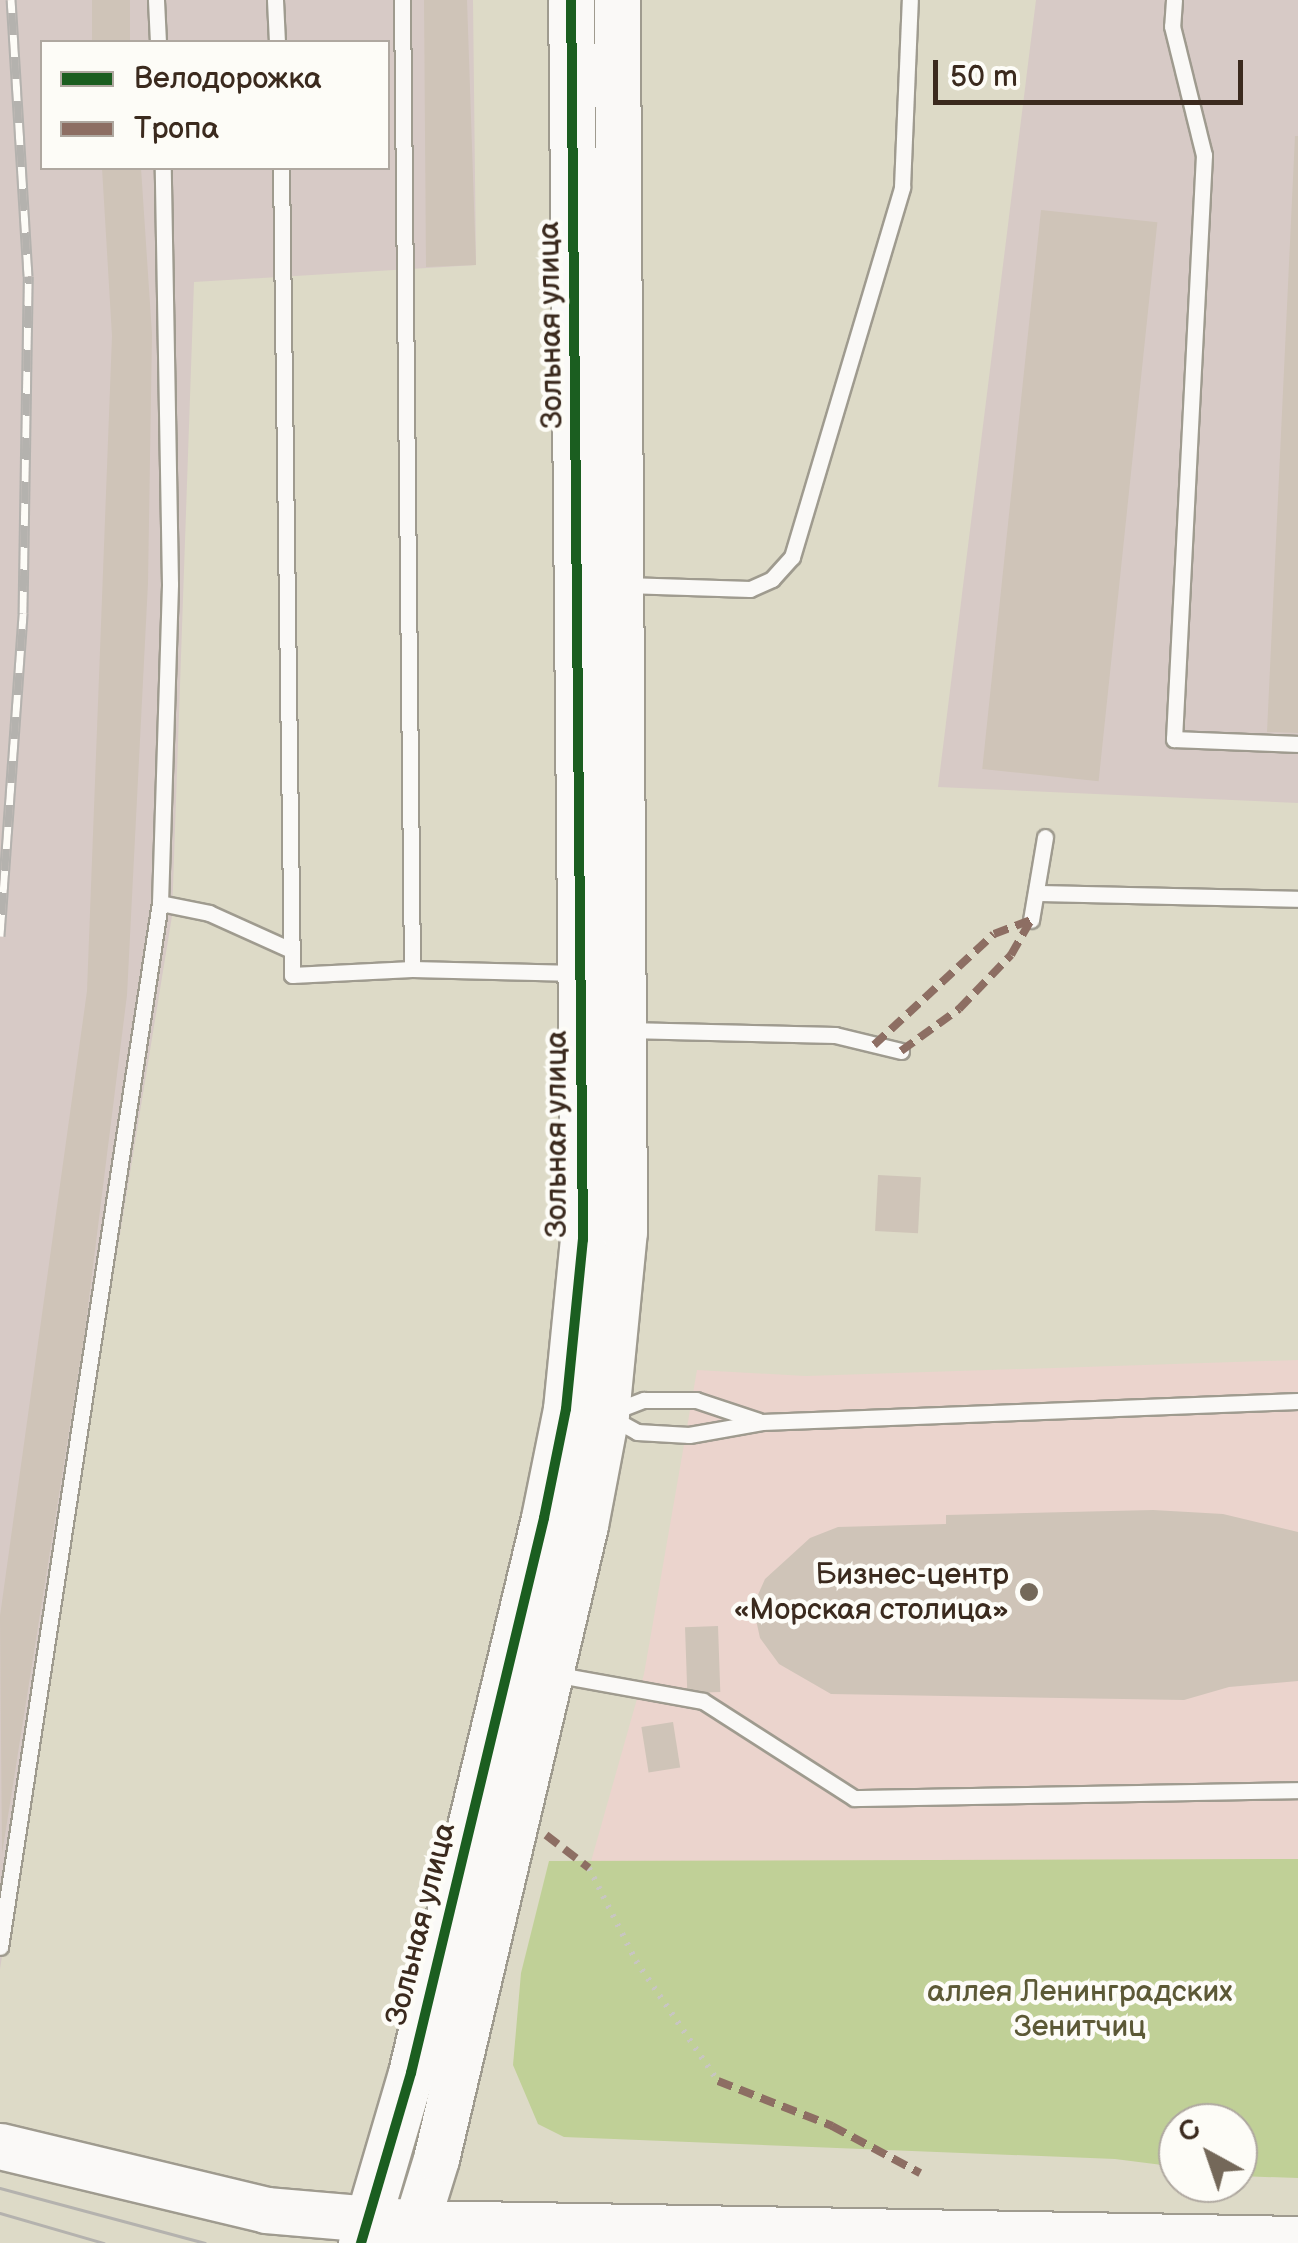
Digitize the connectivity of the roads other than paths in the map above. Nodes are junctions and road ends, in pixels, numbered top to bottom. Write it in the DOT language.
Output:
graph roads {
  1 [pos="156,0"];
  2 [pos="275,0"];
  3 [pos="402,0"];
  4 [pos="571,0"];
  5 [pos="616,0"];
  6 [pos="910,0"];
  7 [pos="1174,0"];
  8 [pos="158,40"];
  9 [pos="277,40"];
  10 [pos="163,170"];
  11 [pos="280,170"];
  12 [pos="602,585"];
  13 [pos="1298,744"];
  14 [pos="1045,837"];
  15 [pos="1036,893"];
  16 [pos="1298,900"];
  17 [pos="160,904"];
  18 [pos="1031,920"];
  19 [pos="292,950"];
  20 [pos="412,969"];
  21 [pos="603,971"];
  22 [pos="603,1032"];
  23 [pos="901,1051"];
  24 [pos="1298,1401"];
  25 [pos="586,1412"];
  26 [pos="762,1422"];
  27 [pos="530,1668"];
  28 [pos="1298,1790"];
  29 [pos="0,1947"];
  30 [pos="0,2146"];
  31 [pos="365,2231"];
  32 [pos="413,2233"];
  33 [pos="1298,2239"];
  1 -- 8 [label="lane"];
  2 -- 9 [label="lane"];
  3 -- 20 [label="lane"];
  4 -- 12 [label="street, Зольная улица"];
  5 -- 12 [label="street, Зольная улица"];
  6 -- 12 [label="lane"];
  7 -- 13 [label="lane"];
  10 -- 17 [label="lane"];
  11 -- 19 [label="lane"];
  12 -- 21 [label="street, Зольная улица"];
  14 -- 15 [label="lane"];
  15 -- 16 [label="lane"];
  15 -- 18 [label="lane"];
  17 -- 19 [label="lane"];
  17 -- 29 [label="lane"];
  19 -- 20 [label="lane"];
  20 -- 21 [label="lane"];
  21 -- 22 [label="street, Зольная улица"];
  22 -- 23 [label="lane"];
  22 -- 25 [label="street, Зольная улица"];
  24 -- 26 [label="lane"];
  25 -- 26 [label="lane"];
  25 -- 26 [label="lane"];
  25 -- 27 [label="street, Зольная улица"];
  27 -- 28 [label="lane"];
  27 -- 31 [label="street, Зольная улица"];
  27 -- 32 [label="street, Зольная улица"];
  30 -- 31 [label="street"];
  31 -- 32 [label="street"];
  32 -- 33 [label="street"];
}
